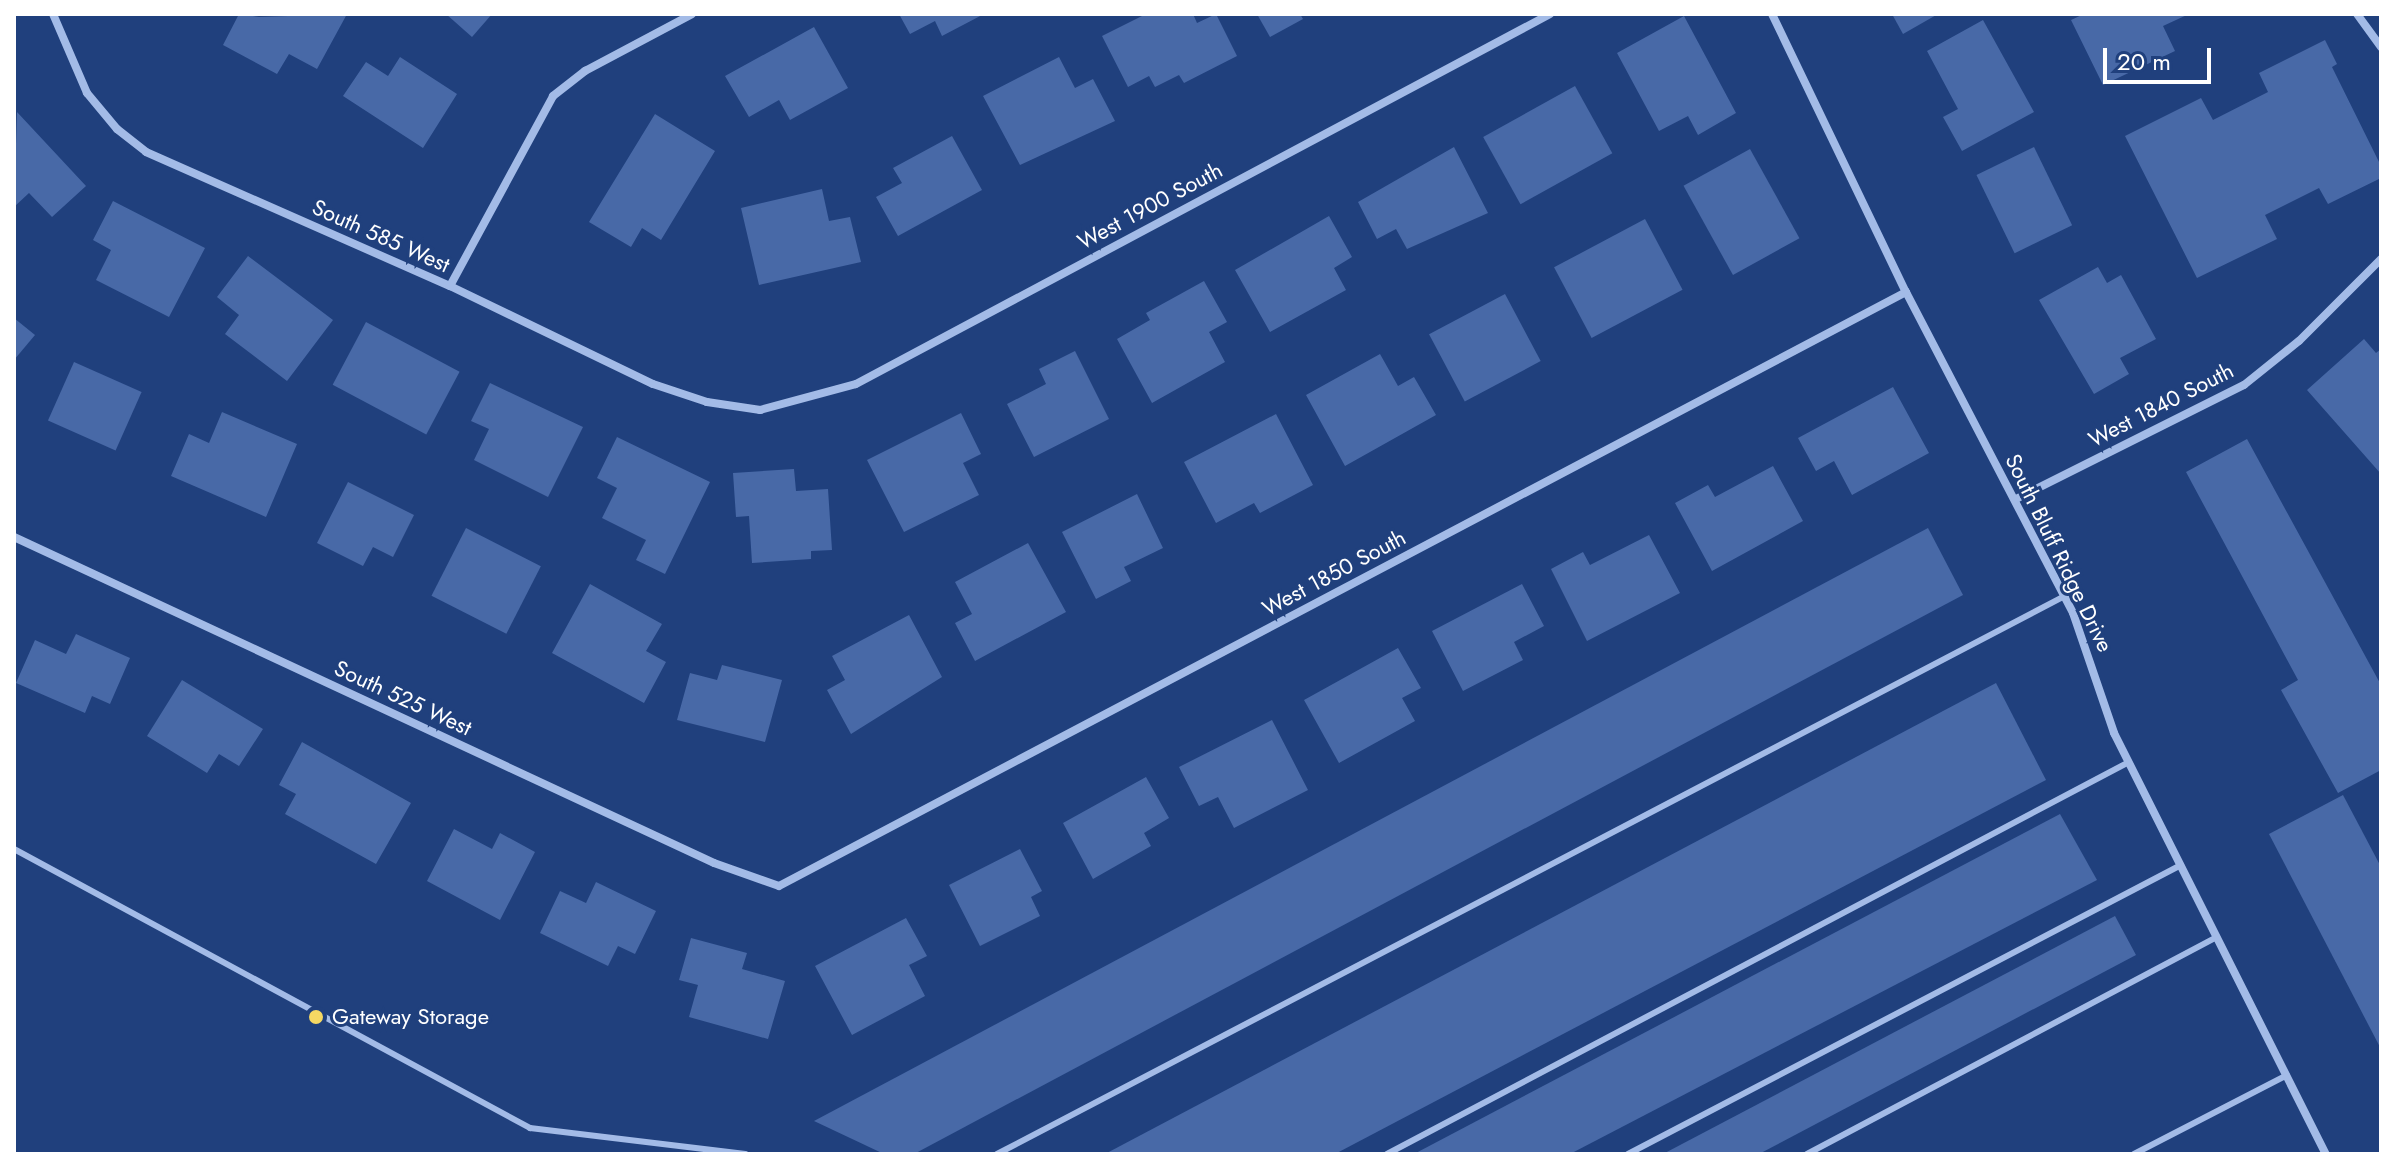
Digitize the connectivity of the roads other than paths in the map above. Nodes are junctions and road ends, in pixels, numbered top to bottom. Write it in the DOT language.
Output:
graph roads {
  1 [pos="53,14"];
  2 [pos="692,14"];
  3 [pos="1550,14"];
  4 [pos="1772,14"];
  5 [pos="2357,14"];
  6 [pos="2381,47"];
  7 [pos="2381,259"];
  8 [pos="450,286"];
  9 [pos="1906,292"];
  10 [pos="760,410"];
  11 [pos="2016,499"];
  12 [pos="14,537"];
  13 [pos="2065,596"];
  14 [pos="2129,762"];
  15 [pos="14,849"];
  16 [pos="2181,865"];
  17 [pos="779,886"];
  18 [pos="2217,937"];
  19 [pos="2287,1075"];
  20 [pos="745,1154"];
  21 [pos="997,1154"];
  22 [pos="1387,1154"];
  23 [pos="1628,1154"];
  24 [pos="1807,1154"];
  25 [pos="2134,1154"];
  26 [pos="2326,1154"];
  1 -- 8 [label="street, South 585 West"];
  2 -- 8 [label="street"];
  3 -- 10 [label="street, West 1900 South"];
  4 -- 9 [label="street, South Bluff Ridge Drive"];
  5 -- 6 [label="street"];
  7 -- 11 [label="street, West 1840 South"];
  8 -- 10 [label="street, South 585 West"];
  9 -- 11 [label="street, South Bluff Ridge Drive"];
  9 -- 17 [label="street, West 1850 South"];
  11 -- 13 [label="street, South Bluff Ridge Drive"];
  12 -- 17 [label="street, South 525 West"];
  13 -- 14 [label="street, South Bluff Ridge Drive"];
  13 -- 21 [label="lane"];
  14 -- 16 [label="street, South Bluff Ridge Drive"];
  14 -- 22 [label="lane"];
  15 -- 20 [label="lane"];
  16 -- 18 [label="street, South Bluff Ridge Drive"];
  16 -- 23 [label="lane"];
  18 -- 19 [label="street, South Bluff Ridge Drive"];
  18 -- 24 [label="lane"];
  19 -- 25 [label="lane"];
  19 -- 26 [label="street, South Bluff Ridge Drive"];
}
